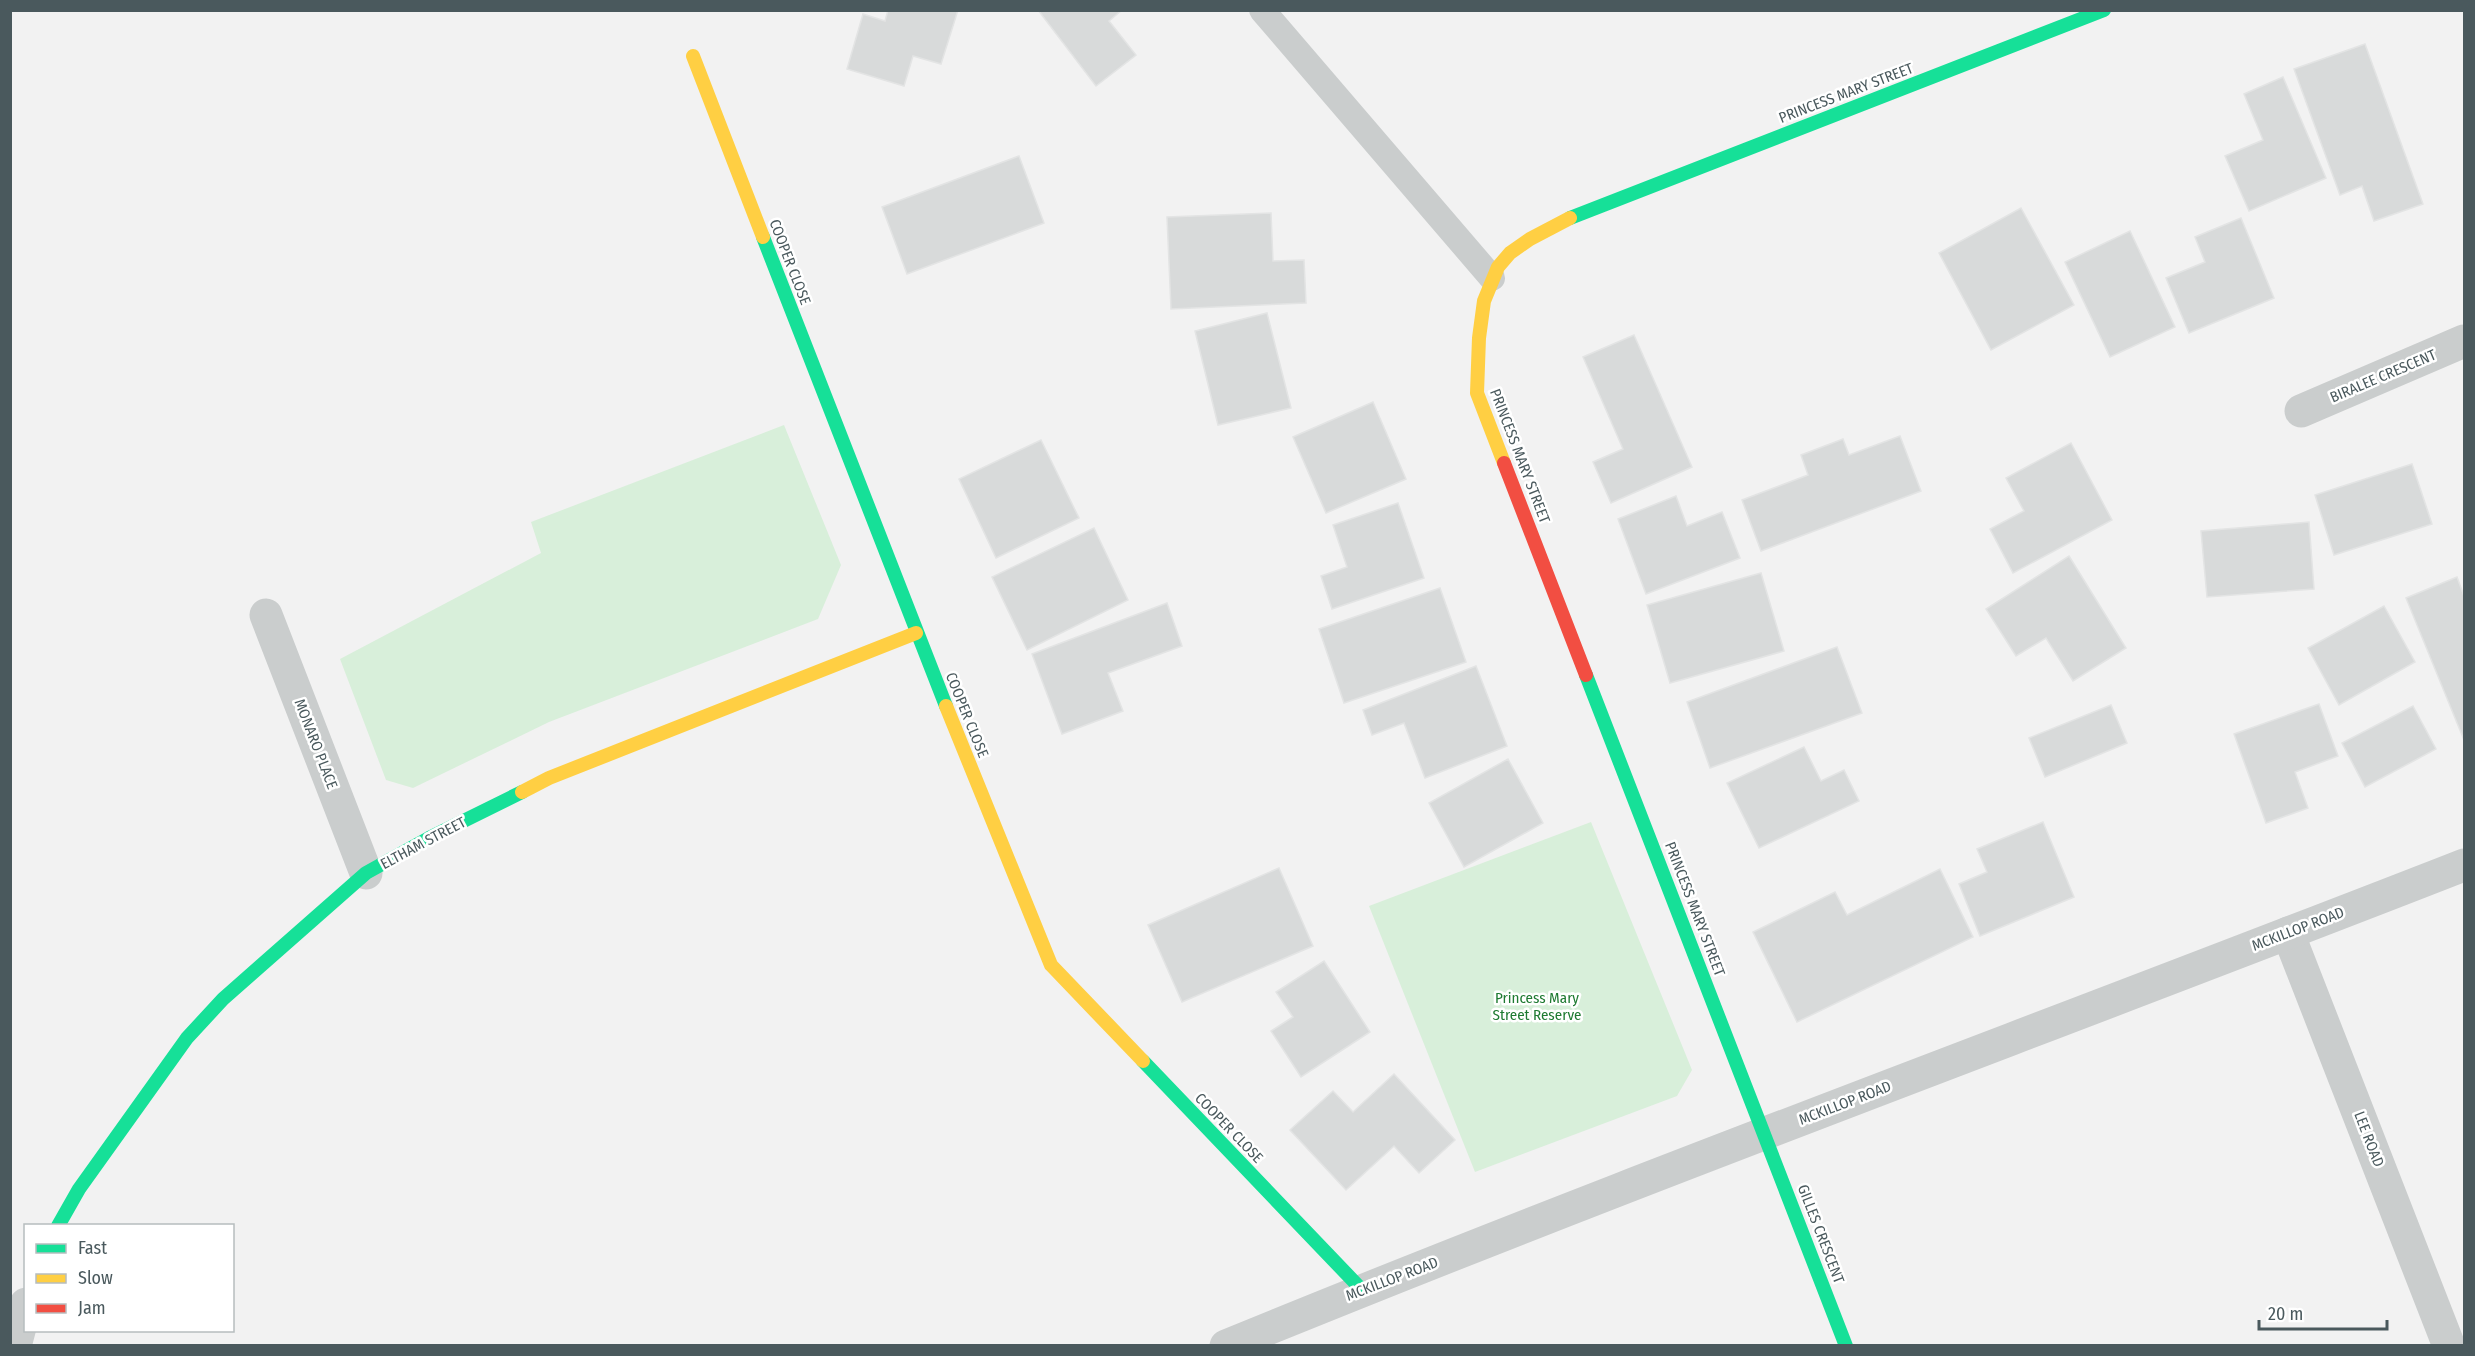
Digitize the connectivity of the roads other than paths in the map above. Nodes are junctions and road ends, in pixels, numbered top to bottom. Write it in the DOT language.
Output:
graph roads {
  1 [pos="1262,10"];
  2 [pos="2103,10"];
  3 [pos="693,56"];
  4 [pos="1492,278"];
  5 [pos="2464,341"];
  6 [pos="2301,411"];
  7 [pos="266,615"];
  8 [pos="916,633"];
  9 [pos="2464,865"];
  10 [pos="366,873"];
  11 [pos="2288,933"];
  12 [pos="1764,1134"];
  13 [pos="59,1224"];
  14 [pos="1362,1290"];
  15 [pos="24,1312"];
  16 [pos="15,1346"];
  17 [pos="1226,1346"];
  18 [pos="1846,1346"];
  19 [pos="2449,1346"];
  1 -- 4 [label="lane"];
  2 -- 4 [label="street, PRINCESS MARY STREET"];
  3 -- 8 [label="street, COOPER CLOSE"];
  4 -- 12 [label="street, PRINCESS MARY STREET"];
  5 -- 6 [label="street, BIRALEE CRESCENT"];
  7 -- 10 [label="street, MONARO PLACE"];
  8 -- 10 [label="street, ELTHAM STREET"];
  8 -- 14 [label="street, COOPER CLOSE"];
  9 -- 11 [label="street, MCKILLOP ROAD"];
  10 -- 13 [label="street, ELTHAM STREET"];
  11 -- 12 [label="street, MCKILLOP ROAD"];
  11 -- 19 [label="street, LEE ROAD"];
  12 -- 14 [label="street, MCKILLOP ROAD"];
  12 -- 18 [label="street, GILLES CRESCENT"];
  14 -- 17 [label="street, MCKILLOP ROAD"];
  15 -- 16 [label="street"];
}
